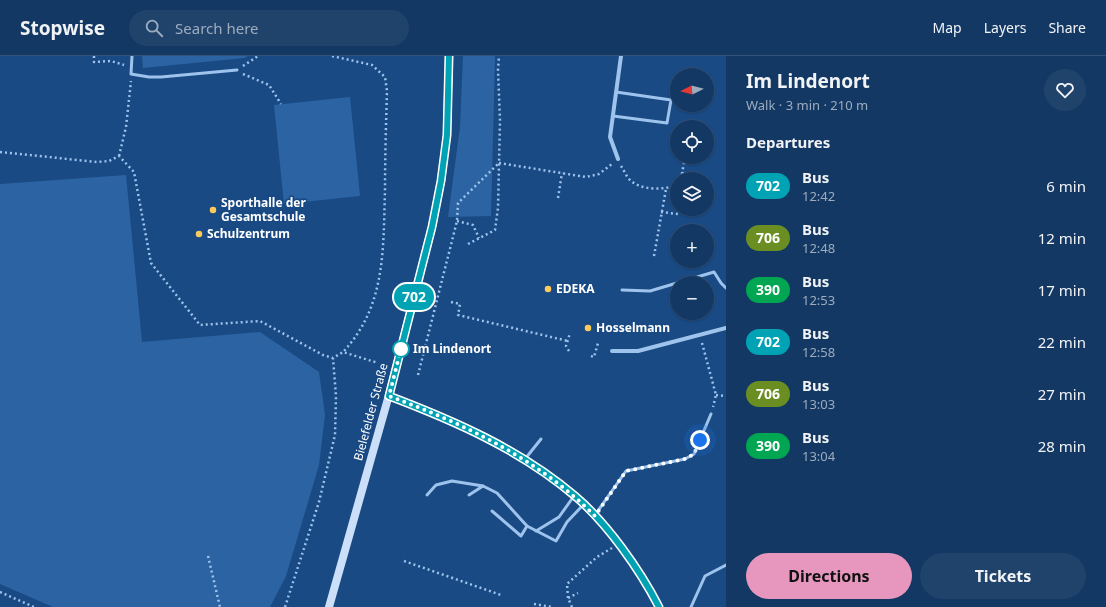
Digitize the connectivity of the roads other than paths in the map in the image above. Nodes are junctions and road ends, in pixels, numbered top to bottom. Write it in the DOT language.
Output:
graph roads {
  1 [pos="132,56"];
  2 [pos="450,56"];
  3 [pos="621,56"];
  4 [pos="237,70"];
  5 [pos="616,92"];
  6 [pos="613,116"];
  7 [pos="618,159"];
  8 [pos="726,288"];
  9 [pos="622,290"];
  10 [pos="726,328"];
  11 [pos="612,352"];
  12 [pos="389,396"];
  13 [pos="711,414"];
  14 [pos="541,439"];
  15 [pos="525,459"];
  16 [pos="483,486"];
  17 [pos="426,495"];
  18 [pos="469,495"];
  19 [pos="574,496"];
  20 [pos="584,504"];
  21 [pos="492,511"];
  22 [pos="595,516"];
  23 [pos="527,526"];
  24 [pos="536,532"];
  25 [pos="726,565"];
  26 [pos="329,607"];
  27 [pos="659,607"];
  28 [pos="691,607"];
  1 -- 4 [label="lane"];
  2 -- 12 [label="main road, Bielefelder Straße"];
  3 -- 5 [label="street"];
  5 -- 6 [label="street"];
  5 -- 6 [label="lane"];
  6 -- 7 [label="street"];
  8 -- 9 [label="lane"];
  10 -- 11 [label="street"];
  12 -- 15 [label="street"];
  12 -- 26 [label="main road, Bielefelder Straße"];
  13 -- 22 [label="lane"];
  14 -- 15 [label="lane"];
  15 -- 19 [label="street"];
  16 -- 17 [label="lane"];
  16 -- 18 [label="lane"];
  16 -- 23 [label="lane"];
  19 -- 20 [label="street"];
  19 -- 24 [label="lane"];
  20 -- 22 [label="street"];
  20 -- 24 [label="lane"];
  21 -- 23 [label="lane"];
  22 -- 27 [label="street"];
  23 -- 24 [label="lane"];
  25 -- 28 [label="lane"];
}
